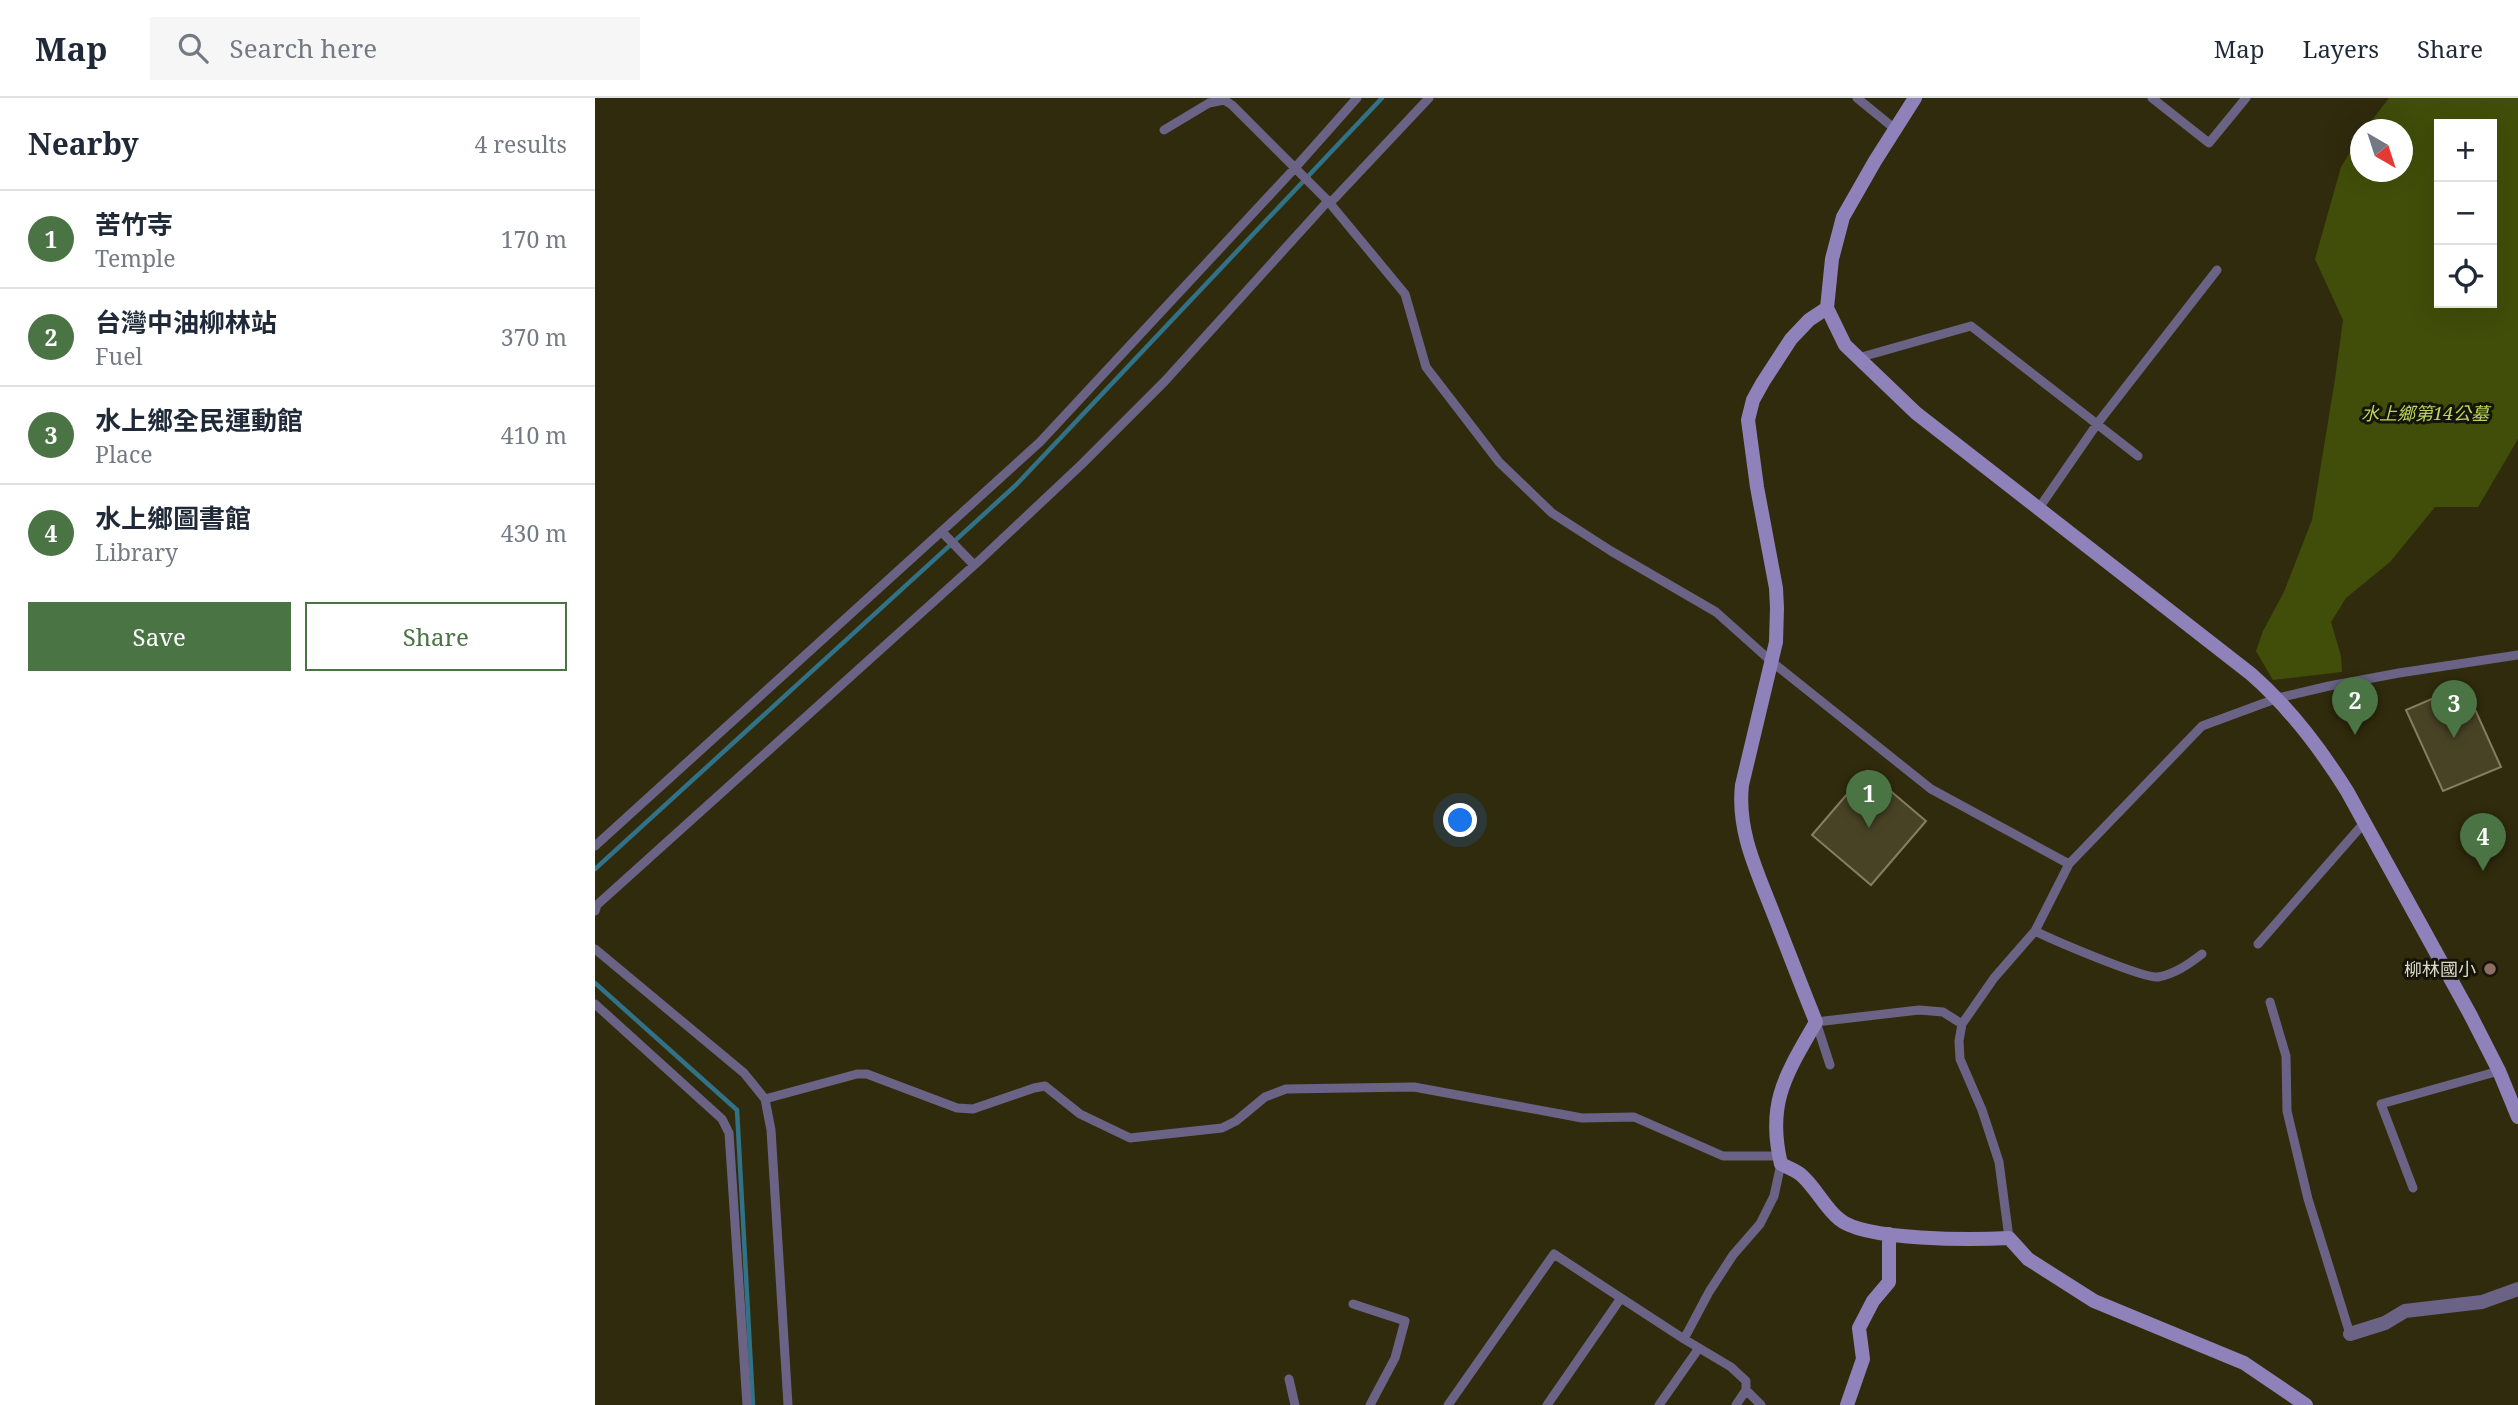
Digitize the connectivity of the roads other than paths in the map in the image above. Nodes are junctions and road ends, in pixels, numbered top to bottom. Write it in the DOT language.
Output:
graph roads {
  1 [pos="1357,98"];
  2 [pos="1429,98"];
  3 [pos="1857,98"];
  4 [pos="1915,98"];
  5 [pos="2152,98"];
  6 [pos="2246,98"];
  7 [pos="1164,130"];
  8 [pos="1895,130"];
  9 [pos="1294,169"];
  10 [pos="1328,201"];
  11 [pos="2217,270"];
  12 [pos="1827,308"];
  13 [pos="1858,358"];
  14 [pos="2097,424"];
  15 [pos="2138,456"];
  16 [pos="2039,508"];
  17 [pos="942,532"];
  18 [pos="974,565"];
  19 [pos="2518,655"];
  20 [pos="1772,663"];
  21 [pos="2278,698"];
  22 [pos="2364,822"];
  23 [pos="595,846"];
  24 [pos="2069,864"];
  25 [pos="595,911"];
  26 [pos="2035,931"];
  27 [pos="2258,944"];
  28 [pos="595,950"];
  29 [pos="2202,954"];
  30 [pos="2270,1002"];
  31 [pos="595,1004"];
  32 [pos="1816,1022"];
  33 [pos="1962,1024"];
  34 [pos="1830,1065"];
  35 [pos="2499,1071"];
  36 [pos="765,1099"];
  37 [pos="2518,1117"];
  38 [pos="1780,1160"];
  39 [pos="2413,1188"];
  40 [pos="1889,1234"];
  41 [pos="2009,1238"];
  42 [pos="2518,1289"];
  43 [pos="1621,1298"];
  44 [pos="1353,1304"];
  45 [pos="2350,1334"];
  46 [pos="1684,1339"];
  47 [pos="1699,1348"];
  48 [pos="1289,1379"];
  49 [pos="1746,1390"];
  50 [pos="747,1405"];
  51 [pos="788,1405"];
  52 [pos="1294,1405"];
  53 [pos="1370,1405"];
  54 [pos="1448,1405"];
  55 [pos="1547,1405"];
  56 [pos="1660,1405"];
  57 [pos="1736,1405"];
  58 [pos="1761,1405"];
  59 [pos="1847,1405"];
  60 [pos="2306,1405"];
  1 -- 9 [label="lane"];
  2 -- 10 [label="lane"];
  3 -- 8 [label="lane"];
  4 -- 8 [label="street"];
  5 -- 6 [label="lane"];
  7 -- 9 [label="lane"];
  8 -- 12 [label="street"];
  9 -- 10 [label="lane"];
  9 -- 17 [label="lane"];
  10 -- 18 [label="lane"];
  10 -- 20 [label="lane"];
  11 -- 14 [label="lane"];
  12 -- 13 [label="street"];
  12 -- 20 [label="street"];
  13 -- 14 [label="lane"];
  13 -- 16 [label="street"];
  14 -- 15 [label="lane"];
  14 -- 16 [label="lane"];
  16 -- 21 [label="street"];
  17 -- 18 [label="lane"];
  17 -- 23 [label="lane"];
  18 -- 25 [label="lane"];
  19 -- 21 [label="lane"];
  20 -- 24 [label="lane"];
  20 -- 32 [label="street"];
  21 -- 22 [label="street"];
  21 -- 24 [label="lane"];
  22 -- 27 [label="lane"];
  22 -- 35 [label="street"];
  24 -- 26 [label="lane"];
  26 -- 29 [label="lane"];
  26 -- 33 [label="lane"];
  28 -- 36 [label="lane"];
  30 -- 45 [label="lane"];
  31 -- 50 [label="lane"];
  32 -- 33 [label="lane"];
  32 -- 34 [label="lane"];
  32 -- 38 [label="street"];
  33 -- 41 [label="lane"];
  35 -- 37 [label="street"];
  35 -- 39 [label="lane"];
  36 -- 38 [label="lane"];
  36 -- 51 [label="lane"];
  38 -- 40 [label="street"];
  38 -- 46 [label="lane"];
  40 -- 41 [label="street"];
  40 -- 59 [label="street"];
  41 -- 60 [label="street"];
  42 -- 45 [label="street"];
  43 -- 46 [label="lane"];
  43 -- 54 [label="lane"];
  43 -- 55 [label="lane"];
  44 -- 53 [label="lane"];
  46 -- 47 [label="lane"];
  47 -- 49 [label="lane"];
  47 -- 56 [label="lane"];
  48 -- 52 [label="lane"];
  49 -- 57 [label="lane"];
  49 -- 58 [label="lane"];
}
